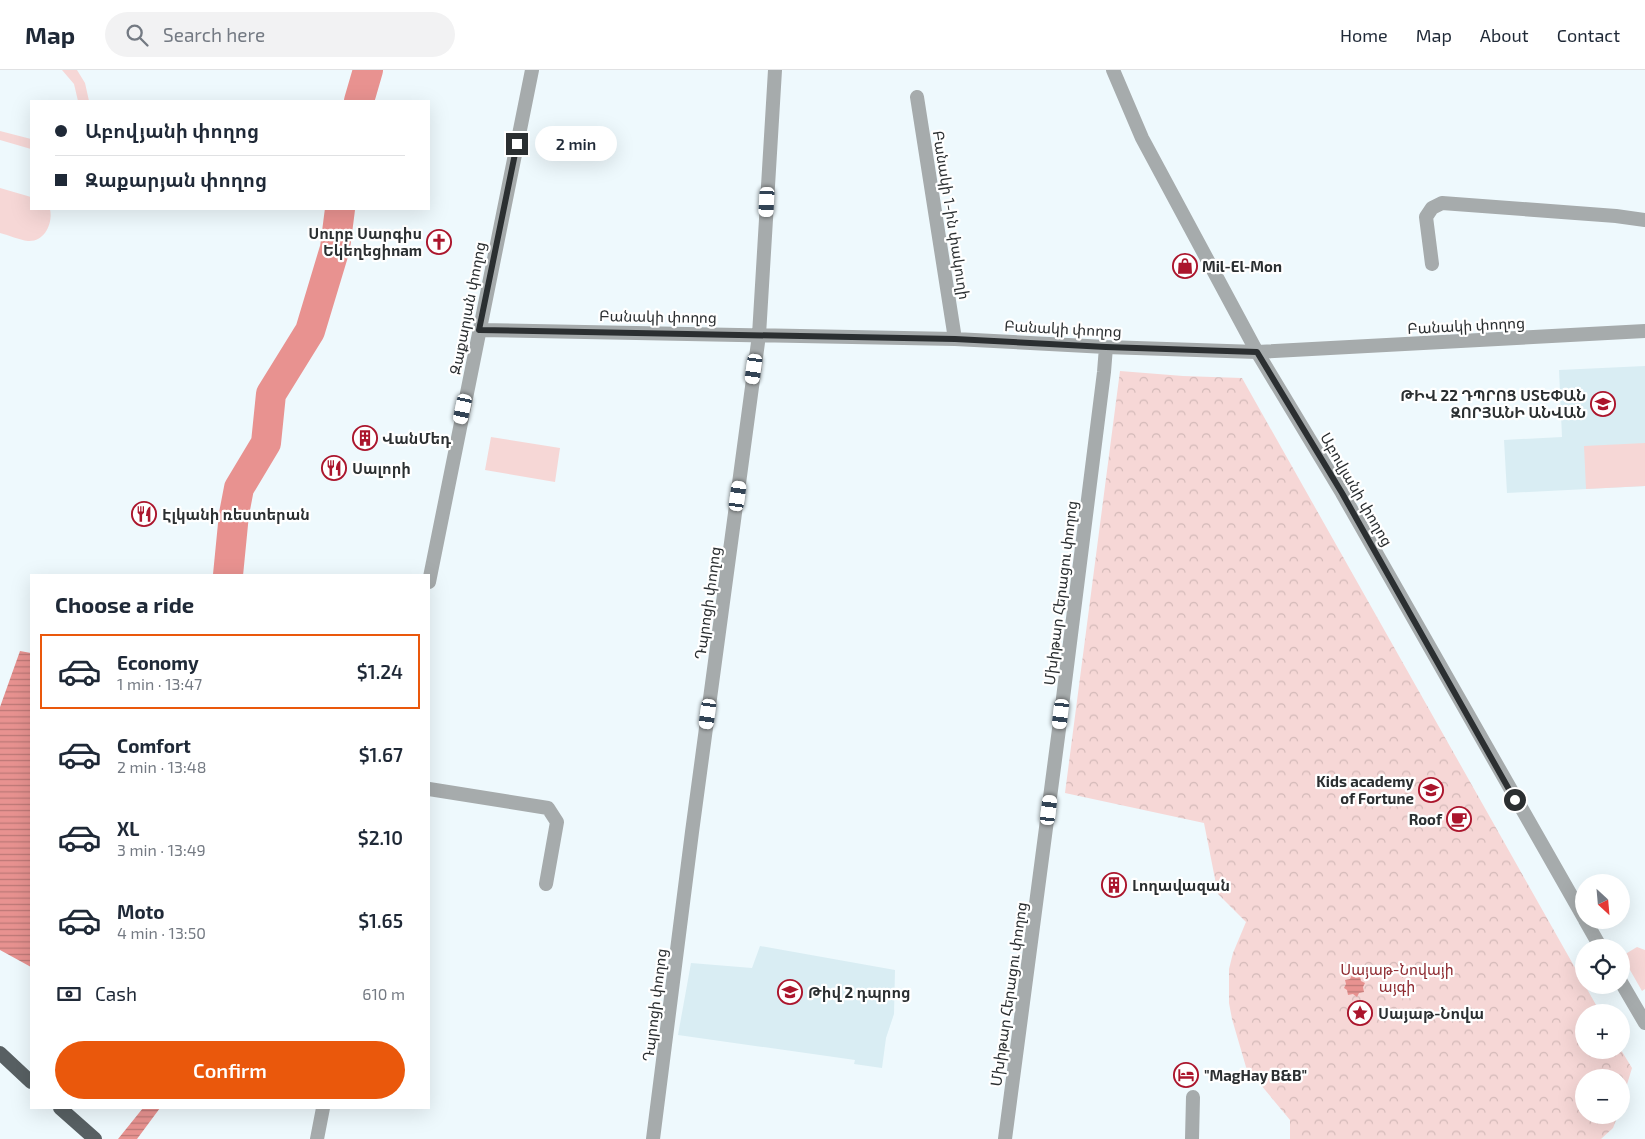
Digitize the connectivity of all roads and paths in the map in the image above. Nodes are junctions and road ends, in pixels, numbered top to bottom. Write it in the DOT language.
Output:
graph roads {
  1 [pos="532,70"];
  2 [pos="775,70"];
  3 [pos="1113,70"];
  4 [pos="917,97"];
  5 [pos="1645,220"];
  6 [pos="1432,264"];
  7 [pos="479,330"];
  8 [pos="1645,331"];
  9 [pos="759,334"];
  10 [pos="955,339"];
  11 [pos="1106,347"];
  12 [pos="1257,352"];
  13 [pos="430,577"];
  14 [pos="430,789"];
  15 [pos="546,884"];
  16 [pos="1575,903"];
  17 [pos="1628,994"];
  18 [pos="1645,1023"];
  19 [pos="0,1054"];
  20 [pos="30,1081"];
  21 [pos="1193,1097"];
  22 [pos="61,1109"];
  23 [pos="323,1109"];
  24 [pos="94,1138"];
  25 [pos="317,1139"];
  26 [pos="653,1139"];
  27 [pos="1005,1139"];
  28 [pos="1192,1139"];
  1 -- 7 [label="street, Զաքարյան փողոց"];
  2 -- 9 [label="street, Դպրոցի փողոց"];
  3 -- 12 [label="street, Աբովյանի փողոց"];
  4 -- 10 [label="street, Բանակի 1-ին փակուղի"];
  5 -- 6 [label="street"];
  7 -- 9 [label="street, Բանակի փողոց"];
  7 -- 13 [label="street, Զաքարյան փողոց"];
  8 -- 12 [label="street, Բանակի փողոց"];
  9 -- 10 [label="street, Բանակի փողոց"];
  9 -- 26 [label="street, Դպրոցի փողոց"];
  10 -- 11 [label="street, Բանակի փողոց"];
  11 -- 12 [label="street, Բանակի փողոց"];
  11 -- 27 [label="street, Մխիթար Հերացու փողոց"];
  12 -- 16 [label="street, Աբովյանի փողոց"];
  14 -- 15 [label="street"];
  17 -- 18 [label="street"];
  19 -- 20 [label="highway"];
  21 -- 28 [label="street"];
  22 -- 24 [label="highway"];
  23 -- 25 [label="street"];
}
